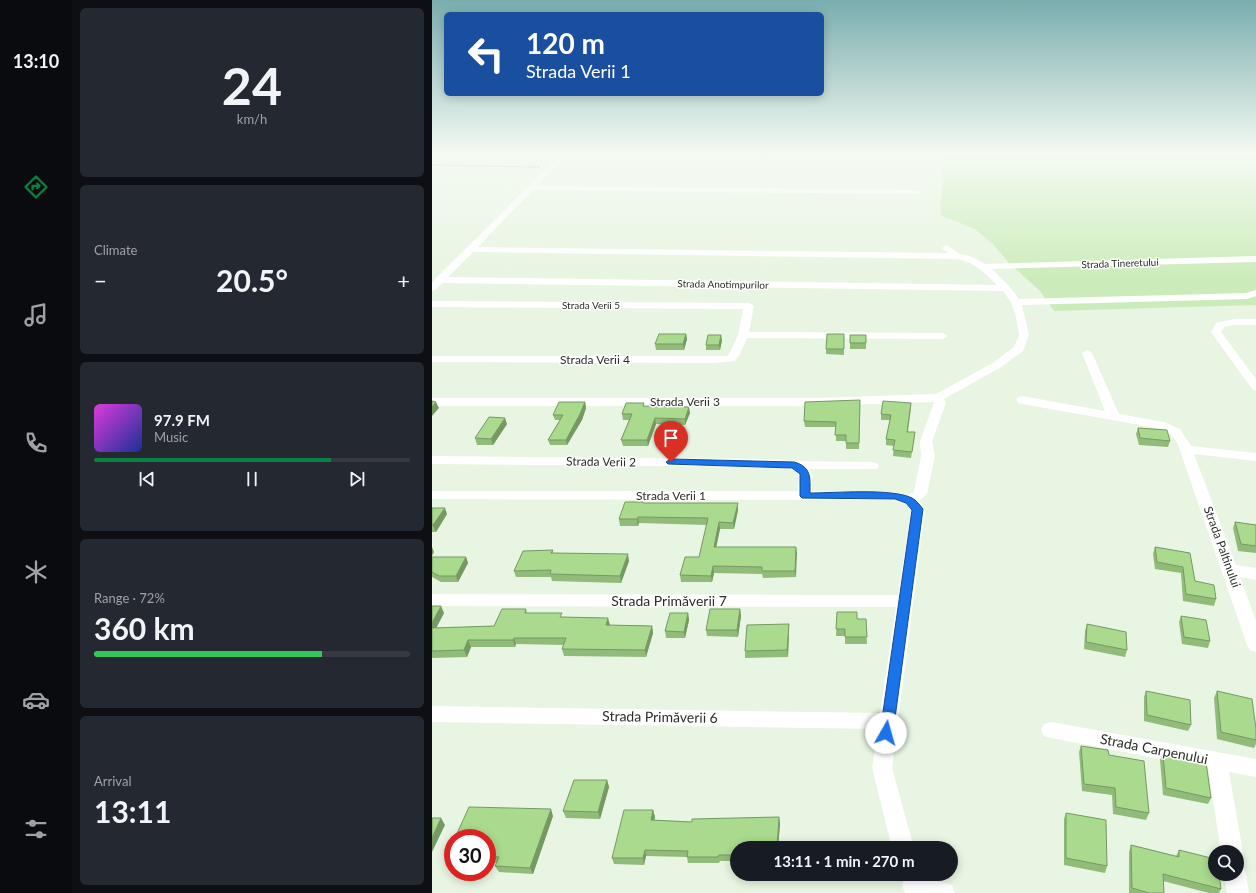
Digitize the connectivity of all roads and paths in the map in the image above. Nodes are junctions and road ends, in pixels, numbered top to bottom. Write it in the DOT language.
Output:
graph roads {
  1 [pos="523,197"];
  2 [pos="946,248"];
  3 [pos="470,249"];
  4 [pos="957,256"];
  5 [pos="1256,259"];
  6 [pos="984,267"];
  7 [pos="439,280"];
  8 [pos="432,288"];
  9 [pos="1006,288"];
  10 [pos="1256,293"];
  11 [pos="1016,302"];
  12 [pos="432,304"];
  13 [pos="749,306"];
  14 [pos="1256,322"];
  15 [pos="743,335"];
  16 [pos="943,336"];
  17 [pos="1087,353"];
  18 [pos="432,359"];
  19 [pos="1256,387"];
  20 [pos="938,398"];
  21 [pos="1022,400"];
  22 [pos="432,402"];
  23 [pos="1113,416"];
  24 [pos="1186,449"];
  25 [pos="1256,457"];
  26 [pos="432,460"];
  27 [pos="794,465"];
  28 [pos="872,466"];
  29 [pos="432,495"];
  30 [pos="805,496"];
  31 [pos="910,500"];
  32 [pos="1230,570"];
  33 [pos="1256,574"];
  34 [pos="432,600"];
  35 [pos="880,601"];
  36 [pos="905,601"];
  37 [pos="903,619"];
  38 [pos="1256,645"];
  39 [pos="432,714"];
  40 [pos="888,721"];
  41 [pos="1051,730"];
  42 [pos="1217,760"];
  43 [pos="1256,768"];
  44 [pos="901,841"];
  45 [pos="1231,845"];
  46 [pos="1236,881"];
  47 [pos="913,884"];
  48 [pos="944,893"];
  49 [pos="1238,893"];
  1 -- 3 [label="street"];
  2 -- 4 [label="street"];
  3 -- 4 [label="street"];
  3 -- 7 [label="street"];
  4 -- 6 [label="street"];
  5 -- 6 [label="street, Strada Tineretului"];
  6 -- 9 [label="street"];
  7 -- 8 [label="street"];
  7 -- 9 [label="street, Strada Anotimpurilor"];
  9 -- 11 [label="street"];
  10 -- 11 [label="street"];
  11 -- 20 [label="street"];
  12 -- 13 [label="street, Strada Verii 5"];
  13 -- 15 [label="street, Strada Verii 4"];
  14 -- 19 [label="street"];
  15 -- 16 [label="street"];
  15 -- 18 [label="street, Strada Verii 4"];
  17 -- 23 [label="street"];
  20 -- 22 [label="street, Strada Verii 3"];
  20 -- 31 [label="street"];
  21 -- 23 [label="street, Strada Paltinului"];
  23 -- 24 [label="street, Strada Paltinului"];
  24 -- 25 [label="street"];
  24 -- 32 [label="street, Strada Paltinului"];
  26 -- 27 [label="street, Strada Verii 2"];
  27 -- 28 [label="street, Strada Verii 2"];
  27 -- 30 [label="street"];
  29 -- 30 [label="street, Strada Verii 1"];
  30 -- 31 [label="street, Strada Verii 1"];
  31 -- 36 [label="street"];
  32 -- 33 [label="street"];
  32 -- 38 [label="street, Strada Paltinului"];
  34 -- 35 [label="street, Strada Primăverii 7"];
  35 -- 36 [label="street, Strada Primăverii 7"];
  35 -- 37 [label="street"];
  36 -- 37 [label="street"];
  37 -- 40 [label="street"];
  39 -- 40 [label="street, Strada Primăverii 6"];
  40 -- 44 [label="street"];
  41 -- 42 [label="street, Strada Carpenului"];
  42 -- 43 [label="street, Strada Carpenului"];
  42 -- 45 [label="street"];
  46 -- 49 [label="street"];
  47 -- 48 [label="street"];
}
